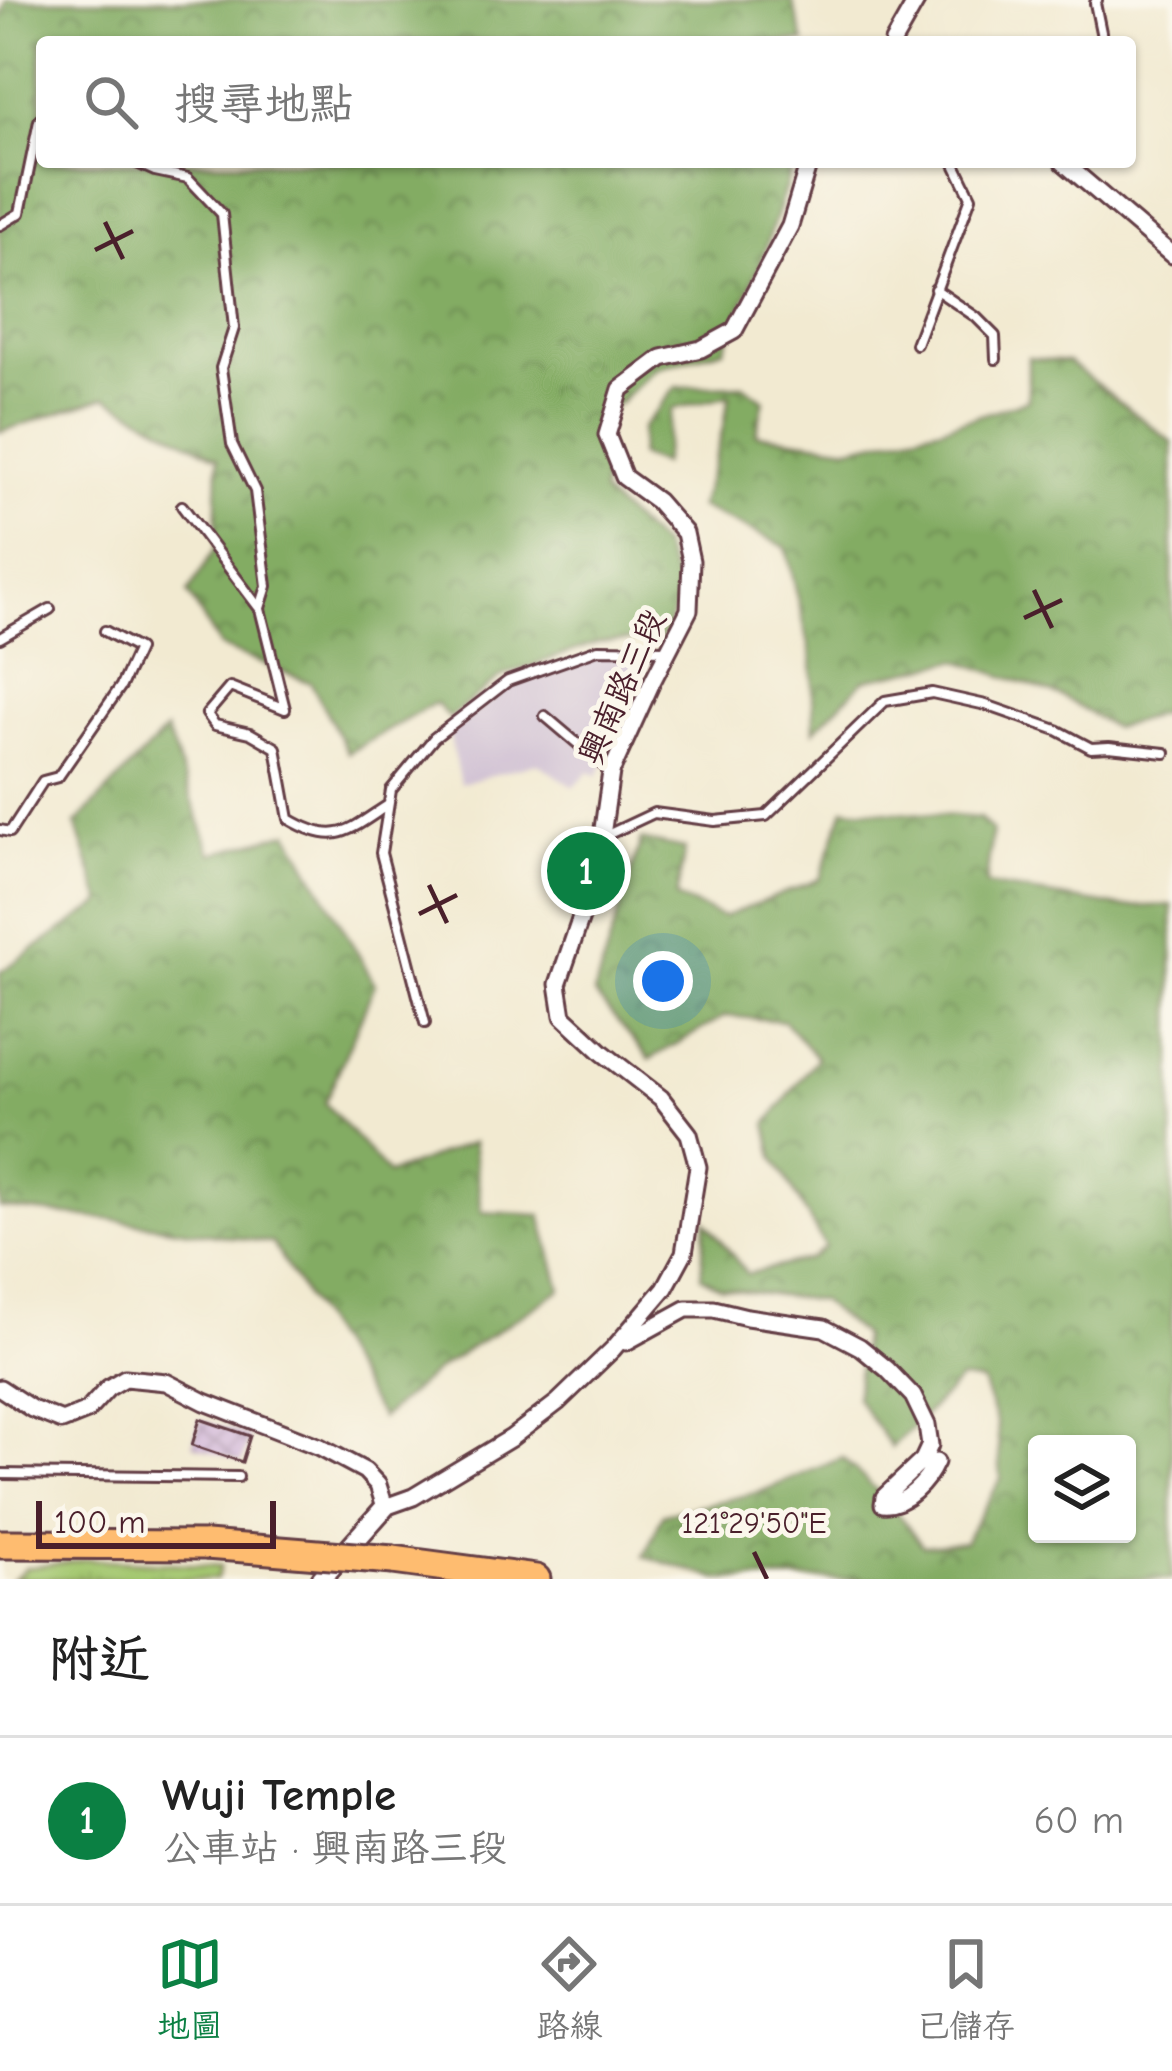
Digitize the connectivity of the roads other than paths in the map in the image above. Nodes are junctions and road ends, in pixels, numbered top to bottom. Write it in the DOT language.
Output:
graph roads {
  1 [pos="917,0"];
  2 [pos="1097,0"];
  3 [pos="896,36"];
  4 [pos="1102,36"];
  5 [pos="36,136"];
  6 [pos="148,168"];
  7 [pos="807,168"];
  8 [pos="957,168"];
  9 [pos="1070,168"];
  10 [pos="0,225"];
  11 [pos="1172,255"];
  12 [pos="935,289"];
  13 [pos="916,344"];
  14 [pos="996,358"];
  15 [pos="182,506"];
  16 [pos="50,609"];
  17 [pos="260,609"];
  18 [pos="105,631"];
  19 [pos="0,638"];
  20 [pos="668,650"];
  21 [pos="544,716"];
  22 [pos="1165,753"];
  23 [pos="611,772"];
  24 [pos="388,806"];
  25 [pos="0,830"];
  26 [pos="604,837"];
  27 [pos="425,1023"];
  28 [pos="614,1349"];
  29 [pos="0,1388"];
  30 [pos="936,1462"];
  31 [pos="0,1474"];
  32 [pos="238,1477"];
  33 [pos="385,1507"];
  34 [pos="0,1544"];
  35 [pos="321,1579"];
  36 [pos="536,1579"];
  1 -- 3 [label="street"];
  2 -- 4 [label="lane"];
  5 -- 10 [label="lane"];
  6 -- 17 [label="lane"];
  7 -- 20 [label="street, 興南路三段"];
  8 -- 12 [label="lane"];
  9 -- 11 [label="street"];
  12 -- 13 [label="lane"];
  12 -- 14 [label="lane"];
  15 -- 17 [label="lane"];
  16 -- 19 [label="lane"];
  17 -- 24 [label="lane"];
  18 -- 25 [label="lane"];
  20 -- 23 [label="street, 興南路三段"];
  20 -- 24 [label="lane"];
  21 -- 23 [label="lane"];
  22 -- 26 [label="lane"];
  23 -- 26 [label="street, 興南路三段"];
  24 -- 27 [label="lane"];
  26 -- 28 [label="street, 興南路三段"];
  28 -- 30 [label="street"];
  28 -- 33 [label="street, 興南路三段"];
  29 -- 33 [label="street"];
  31 -- 32 [label="lane"];
  33 -- 35 [label="street"];
  34 -- 36 [label="highway, bridge"];
}
